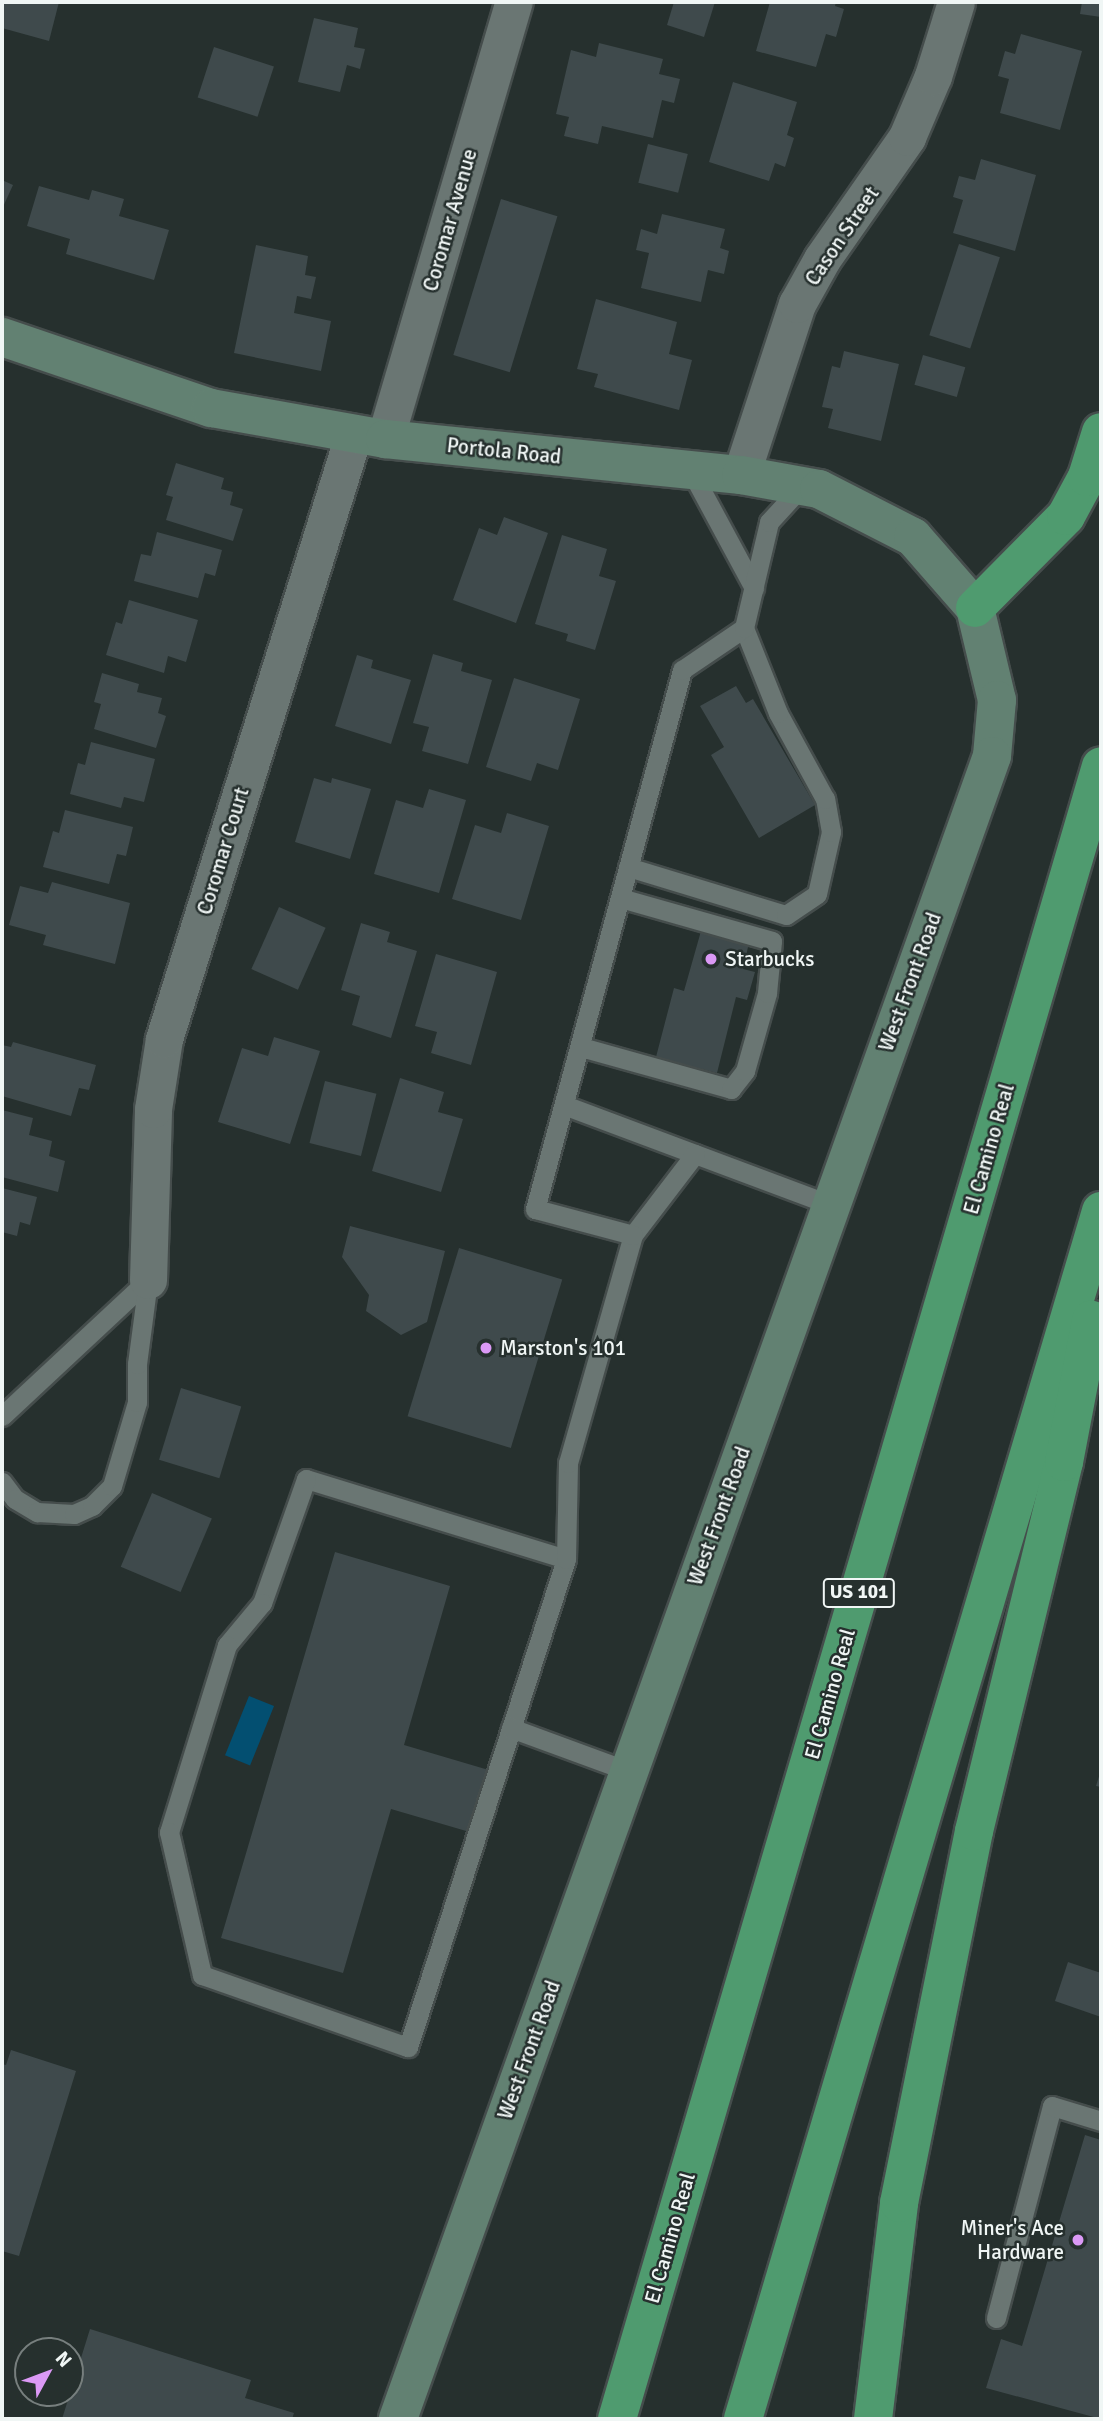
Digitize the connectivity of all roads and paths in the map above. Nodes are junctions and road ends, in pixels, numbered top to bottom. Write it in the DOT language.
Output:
graph roads {
  1 [pos="514,2"];
  2 [pos="956,2"];
  3 [pos="2,337"];
  4 [pos="1101,432"];
  5 [pos="370,436"];
  6 [pos="691,471"];
  7 [pos="741,475"];
  8 [pos="802,486"];
  9 [pos="754,588"];
  10 [pos="975,608"];
  11 [pos="744,628"];
  12 [pos="1101,766"];
  13 [pos="628,867"];
  14 [pos="620,898"];
  15 [pos="581,1047"];
  16 [pos="564,1105"];
  17 [pos="695,1154"];
  18 [pos="831,1205"];
  19 [pos="1101,1211"];
  20 [pos="633,1235"];
  21 [pos="1101,1270"];
  22 [pos="148,1280"];
  23 [pos="2,1416"];
  24 [pos="2,1482"];
  25 [pos="566,1559"];
  26 [pos="511,1728"];
  27 [pos="628,1771"];
  28 [pos="1101,2121"];
  29 [pos="996,2318"];
  30 [pos="398,2419"];
  31 [pos="617,2419"];
  32 [pos="743,2419"];
  33 [pos="873,2419"];
  1 -- 5 [label="street, Coromar Avenue"];
  2 -- 7 [label="street, Cason Street"];
  3 -- 5 [label="street, Portola Road"];
  4 -- 10 [label="highway"];
  5 -- 6 [label="street, Portola Road"];
  5 -- 22 [label="street, Coromar Court"];
  6 -- 7 [label="street, Portola Road"];
  6 -- 9 [label="lane"];
  7 -- 8 [label="street, Portola Road"];
  8 -- 9 [label="lane"];
  8 -- 10 [label="street, Portola Road"];
  9 -- 11 [label="lane"];
  10 -- 18 [label="street, West Front Road"];
  11 -- 13 [label="lane"];
  11 -- 13 [label="lane"];
  12 -- 31 [label="highway, El Camino Real / US 101"];
  13 -- 14 [label="lane"];
  14 -- 15 [label="lane"];
  14 -- 15 [label="lane"];
  15 -- 16 [label="lane"];
  16 -- 17 [label="lane"];
  16 -- 20 [label="lane"];
  17 -- 18 [label="lane"];
  17 -- 20 [label="lane"];
  18 -- 27 [label="street, West Front Road"];
  19 -- 32 [label="highway"];
  20 -- 25 [label="lane"];
  21 -- 33 [label="highway"];
  22 -- 23 [label="lane"];
  22 -- 24 [label="lane"];
  25 -- 26 [label="lane"];
  25 -- 26 [label="lane"];
  26 -- 27 [label="lane"];
  27 -- 30 [label="street, West Front Road"];
  28 -- 29 [label="lane"];
}
